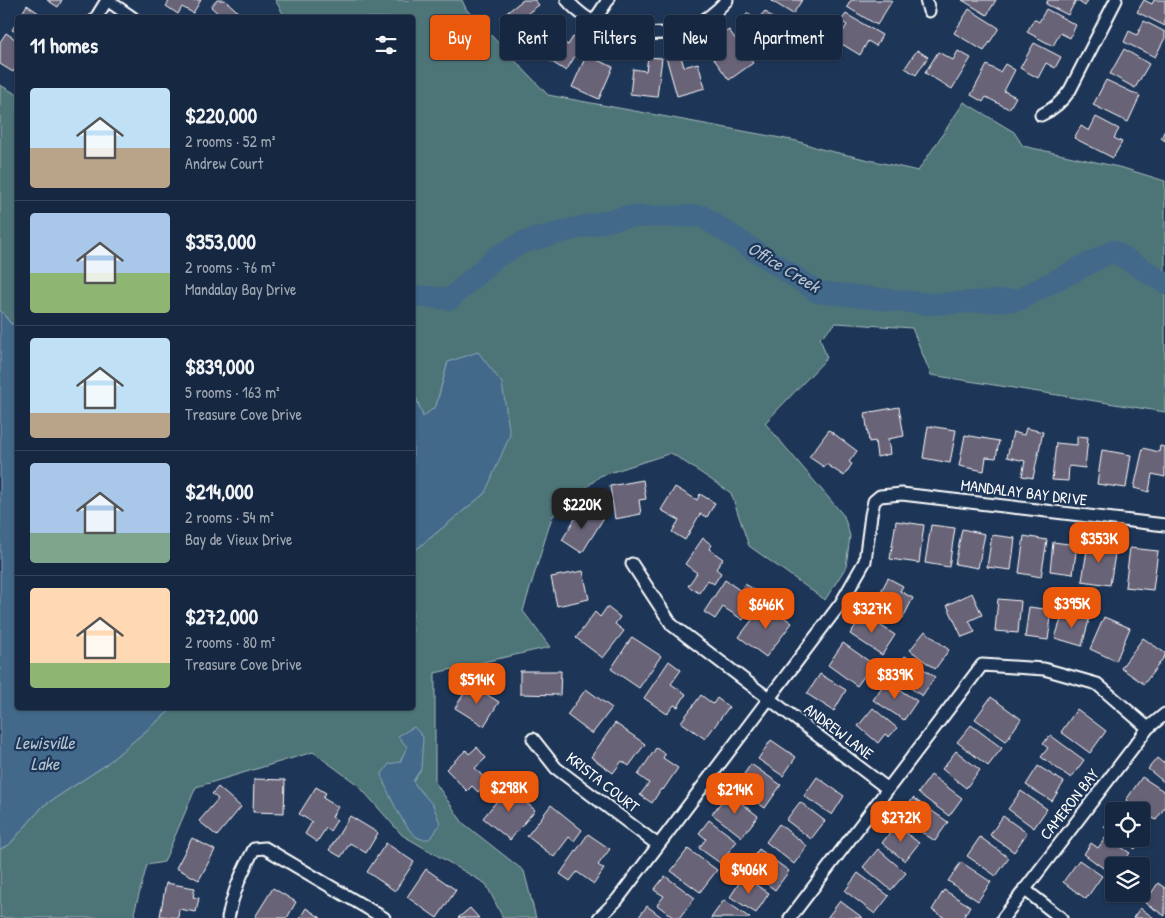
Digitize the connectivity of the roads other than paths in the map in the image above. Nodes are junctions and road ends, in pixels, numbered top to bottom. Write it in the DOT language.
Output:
graph roads {
  1 [pos="107,0"];
  2 [pos="567,0"];
  3 [pos="608,0"];
  4 [pos="727,0"];
  5 [pos="1116,0"];
  6 [pos="98,15"];
  7 [pos="129,15"];
  8 [pos="585,15"];
  9 [pos="598,15"];
  10 [pos="654,34"];
  11 [pos="1042,115"];
  12 [pos="1165,525"];
  13 [pos="632,564"];
  14 [pos="770,699"];
  15 [pos="1165,714"];
  16 [pos="1148,728"];
  17 [pos="533,739"];
  18 [pos="888,789"];
  19 [pos="658,845"];
  20 [pos="1024,889"];
  21 [pos="228,918"];
  22 [pos="384,918"];
  23 [pos="599,918"];
  24 [pos="790,918"];
  25 [pos="1002,918"];
  26 [pos="1061,918"];
  1 -- 6 [label="street"];
  1 -- 7 [label="street"];
  2 -- 8 [label="street"];
  3 -- 9 [label="street"];
  4 -- 10 [label="street"];
  5 -- 11 [label="street"];
  12 -- 14 [label="street, MANDALAY BAY DRIVE"];
  13 -- 14 [label="street, ANDREW LANE"];
  14 -- 18 [label="street, ANDREW LANE"];
  14 -- 19 [label="street"];
  15 -- 16 [label="street, CAMERON BAY"];
  16 -- 18 [label="street"];
  16 -- 20 [label="street, CAMERON BAY"];
  17 -- 19 [label="street, KRISTA COURT"];
  18 -- 24 [label="street"];
  19 -- 23 [label="street"];
  20 -- 25 [label="street, CAMERON BAY"];
  20 -- 26 [label="street"];
  21 -- 22 [label="street"];
}
